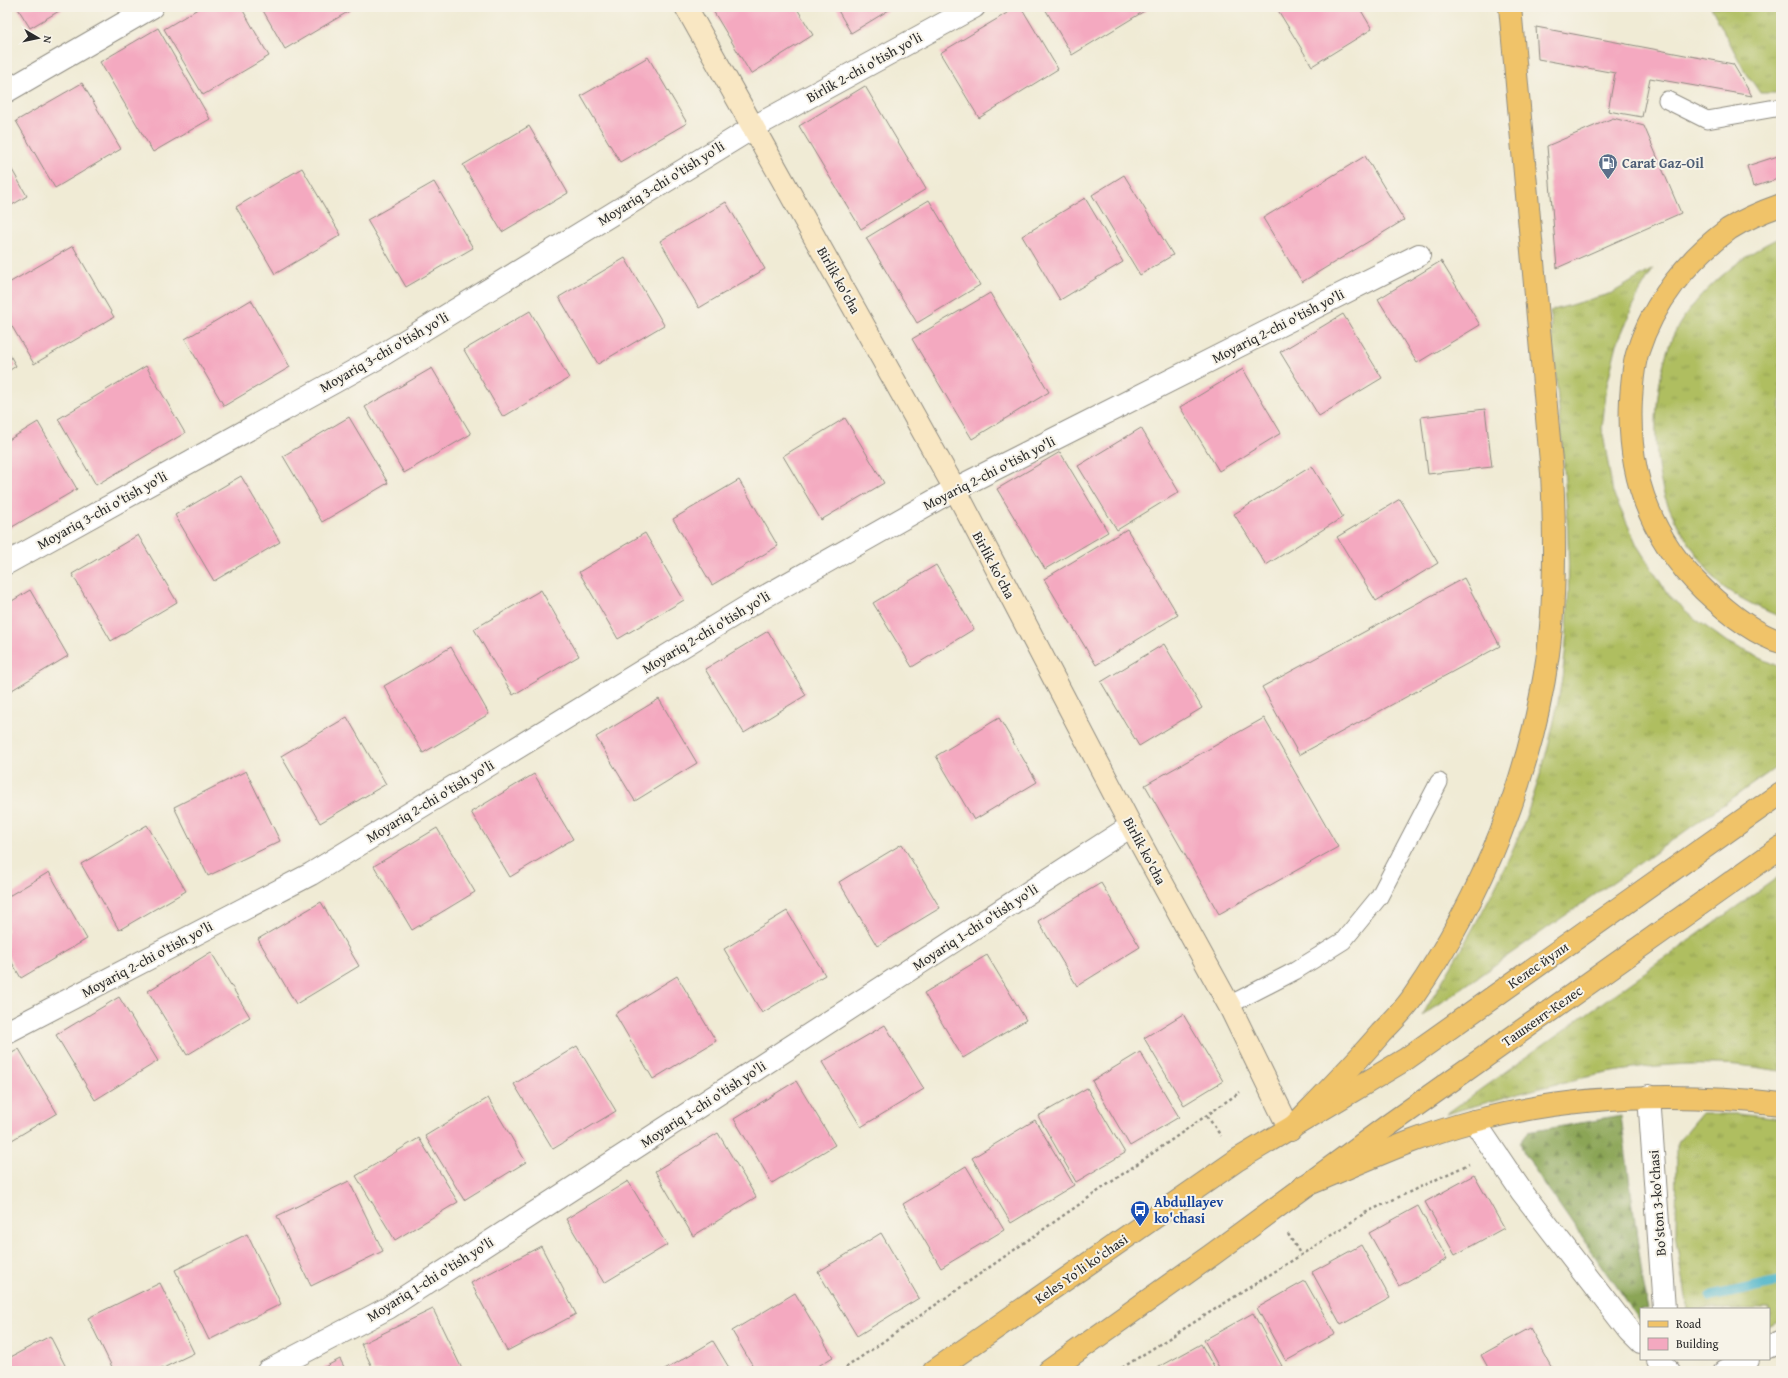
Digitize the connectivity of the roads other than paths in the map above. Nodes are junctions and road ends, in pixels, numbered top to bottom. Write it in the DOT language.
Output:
graph roads {
  1 [pos="152,7"];
  2 [pos="686,7"];
  3 [pos="974,7"];
  4 [pos="1510,7"];
  5 [pos="7,91"];
  6 [pos="1667,100"];
  7 [pos="1781,107"];
  8 [pos="754,126"];
  9 [pos="1781,204"];
  10 [pos="1419,255"];
  11 [pos="955,489"];
  12 [pos="7,563"];
  13 [pos="1781,642"];
  14 [pos="1439,782"];
  15 [pos="1781,793"];
  16 [pos="1131,826"];
  17 [pos="1781,847"];
  18 [pos="1228,1005"];
  19 [pos="7,1032"];
  20 [pos="1649,1096"];
  21 [pos="1781,1104"];
  22 [pos="1474,1121"];
  23 [pos="1290,1130"];
  24 [pos="1304,1186"];
  25 [pos="1664,1308"];
  26 [pos="1640,1342"];
  27 [pos="1781,1342"];
  28 [pos="1770,1348"];
  29 [pos="1658,1360"];
  30 [pos="1675,1360"];
  31 [pos="1746,1360"];
  32 [pos="268,1371"];
  33 [pos="934,1371"];
  34 [pos="1049,1371"];
  35 [pos="1670,1371"];
  36 [pos="1678,1371"];
  37 [pos="1725,1371"];
  1 -- 5 [label="street"];
  2 -- 8 [label="street, Birlik ko'cha"];
  3 -- 8 [label="street, Birlik 2-chi o'tish yo'li"];
  4 -- 23 [label="main road"];
  6 -- 7 [label="lane"];
  8 -- 11 [label="street, Birlik ko'cha"];
  8 -- 12 [label="street, Moyariq 3-chi o'tish yo'li"];
  9 -- 13 [label="main road"];
  10 -- 11 [label="street, Moyariq 2-chi o'tish yo'li"];
  11 -- 16 [label="street, Birlik ko'cha"];
  11 -- 19 [label="street, Moyariq 2-chi o'tish yo'li"];
  14 -- 18 [label="lane"];
  15 -- 23 [label="main road, Келес йули"];
  16 -- 18 [label="street, Birlik ko'cha"];
  16 -- 32 [label="street, Moyariq 1-chi o'tish yo'li"];
  17 -- 24 [label="main road, Ташкент-Келес"];
  18 -- 23 [label="street, Birlik ko'cha"];
  20 -- 21 [label="main road"];
  20 -- 22 [label="main road"];
  20 -- 25 [label="street, Bo'ston 3-ko'chasi"];
  22 -- 24 [label="main road"];
  22 -- 26 [label="street"];
  23 -- 33 [label="main road, Keles Yoʻli koʻchasi"];
  24 -- 34 [label="main road"];
  27 -- 28 [label="street"];
  29 -- 35 [label="street"];
  30 -- 36 [label="street"];
  31 -- 37 [label="street"];
}
